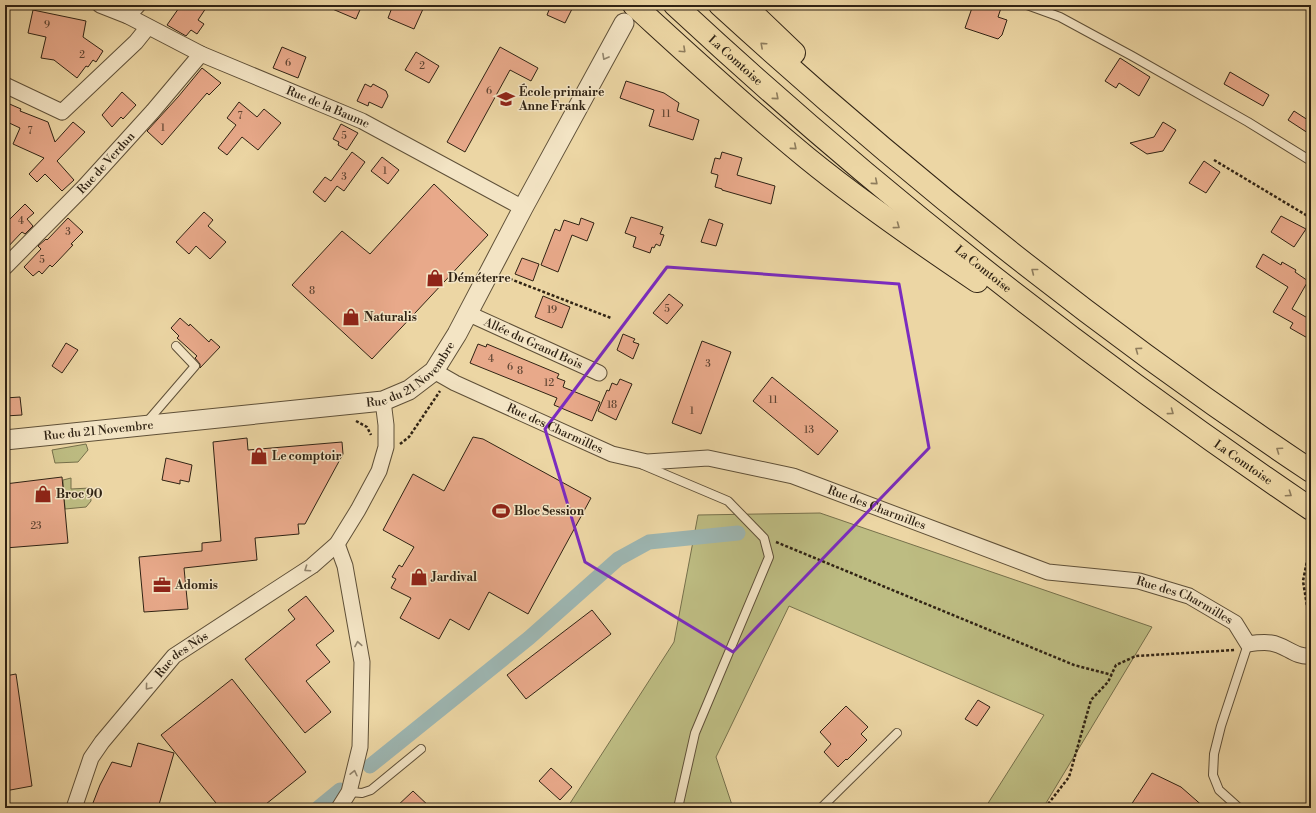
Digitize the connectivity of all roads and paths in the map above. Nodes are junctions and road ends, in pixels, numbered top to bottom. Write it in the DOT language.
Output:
graph roads {
  1 [pos="100,5"];
  2 [pos="675,5"];
  3 [pos="720,5"];
  4 [pos="744,5"];
  5 [pos="1027,5"];
  6 [pos="133,11"];
  7 [pos="629,14"];
  8 [pos="148,27"];
  9 [pos="201,54"];
  10 [pos="7,86"];
  11 [pos="1214,160"];
  12 [pos="1311,161"];
  13 [pos="953,206"];
  14 [pos="523,208"];
  15 [pos="1311,218"];
  16 [pos="5,267"];
  17 [pos="495,273"];
  18 [pos="468,313"];
  19 [pos="611,318"];
  20 [pos="176,346"];
  21 [pos="434,371"];
  22 [pos="599,373"];
  23 [pos="1140,389"];
  24 [pos="383,401"];
  25 [pos="144,425"];
  26 [pos="5,440"];
  27 [pos="623,456"];
  28 [pos="1311,471"];
  29 [pos="1311,509"];
  30 [pos="764,538"];
  31 [pos="337,544"];
  32 [pos="1311,555"];
  33 [pos="1311,630"];
  34 [pos="1248,644"];
  35 [pos="1311,656"];
  36 [pos="1112,675"];
  37 [pos="897,733"];
  38 [pos="421,749"];
  39 [pos="349,792"];
  40 [pos="74,808"];
  41 [pos="339,808"];
  42 [pos="678,808"];
  43 [pos="821,808"];
  44 [pos="1044,808"];
  45 [pos="1239,808"];
  1 -- 6 [label="street, Rue de la Baume"];
  2 -- 23 [label="highway, La Comtoise, one-way"];
  13 -- 3 [label="highway, one-way"];
  4 -- 13 [label="highway"];
  5 -- 12 [label="lane"];
  6 -- 8 [label="street, Rue de la Baume"];
  7 -- 14 [label="street, Rue du 21 Novembre, one-way"];
  7 -- 23 [label="highway, one-way"];
  8 -- 9 [label="street, Rue de la Baume"];
  8 -- 10 [label="street"];
  9 -- 14 [label="street, Rue de la Baume"];
  9 -- 16 [label="street, Rue de Verdun"];
  11 -- 15 [label="path"];
  28 -- 13 [label="highway, one-way"];
  14 -- 17 [label="street, Rue du 21 Novembre"];
  17 -- 18 [label="street, Rue du 21 Novembre"];
  17 -- 19 [label="path"];
  18 -- 21 [label="street, Rue du 21 Novembre"];
  18 -- 22 [label="street, Allée du Grand Bois"];
  20 -- 25 [label="lane"];
  21 -- 24 [label="street, Rue du 21 Novembre"];
  21 -- 27 [label="street, Rue des Charmilles"];
  23 -- 29 [label="highway, La Comtoise, one-way"];
  24 -- 25 [label="street, Rue du 21 Novembre"];
  24 -- 31 [label="street, Rue des Nôs"];
  25 -- 26 [label="street, Rue du 21 Novembre"];
  27 -- 30 [label="lane"];
  27 -- 34 [label="street, Rue des Charmilles"];
  30 -- 36 [label="path"];
  30 -- 42 [label="lane"];
  39 -- 31 [label="street, one-way"];
  31 -- 40 [label="street, Rue des Nôs, one-way"];
  32 -- 33 [label="path"];
  34 -- 35 [label="street"];
  34 -- 36 [label="path"];
  34 -- 45 [label="lane"];
  36 -- 44 [label="path"];
  37 -- 43 [label="lane"];
  38 -- 39 [label="lane"];
  39 -- 41 [label="street"];
}
